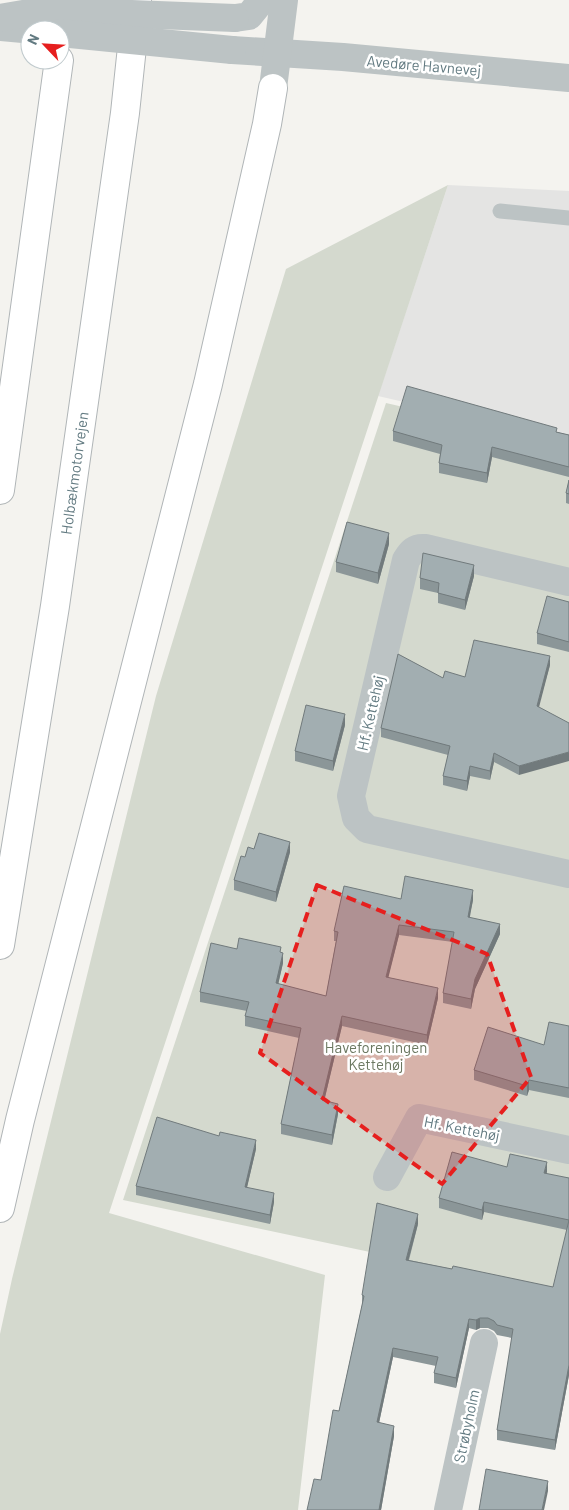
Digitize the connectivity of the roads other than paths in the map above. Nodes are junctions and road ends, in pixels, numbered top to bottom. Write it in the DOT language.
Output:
graph roads {
  1 [pos="65,0"];
  2 [pos="137,0"];
  3 [pos="262,0"];
  4 [pos="284,0"];
  5 [pos="0,18"];
  6 [pos="63,20"];
  7 [pos="0,27"];
  8 [pos="20,29"];
  9 [pos="70,34"];
  10 [pos="278,53"];
  11 [pos="58,70"];
  12 [pos="569,78"];
  13 [pos="273,88"];
  14 [pos="500,211"];
  15 [pos="569,218"];
  16 [pos="0,490"];
  17 [pos="569,582"];
  18 [pos="569,874"];
  19 [pos="0,945"];
  20 [pos="569,1150"];
  21 [pos="387,1176"];
  22 [pos="0,1208"];
  23 [pos="484,1343"];
  24 [pos="448,1510"];
  1 -- 6 [label="highway"];
  2 -- 19 [label="highway, Holbækmotorvejen"];
  3 -- 5 [label="street, bridge"];
  4 -- 10 [label="street"];
  7 -- 8 [label="street"];
  9 -- 10 [label="street, Avedøre Havnevej, bridge"];
  10 -- 12 [label="street, Avedøre Havnevej"];
  10 -- 13 [label="street"];
  11 -- 16 [label="highway"];
  13 -- 22 [label="highway"];
  14 -- 15 [label="lane"];
  17 -- 18 [label="street, Hf. Kettehøj"];
  20 -- 21 [label="street, Hf. Kettehøj"];
  23 -- 24 [label="street, Strøbyholm"];
}
